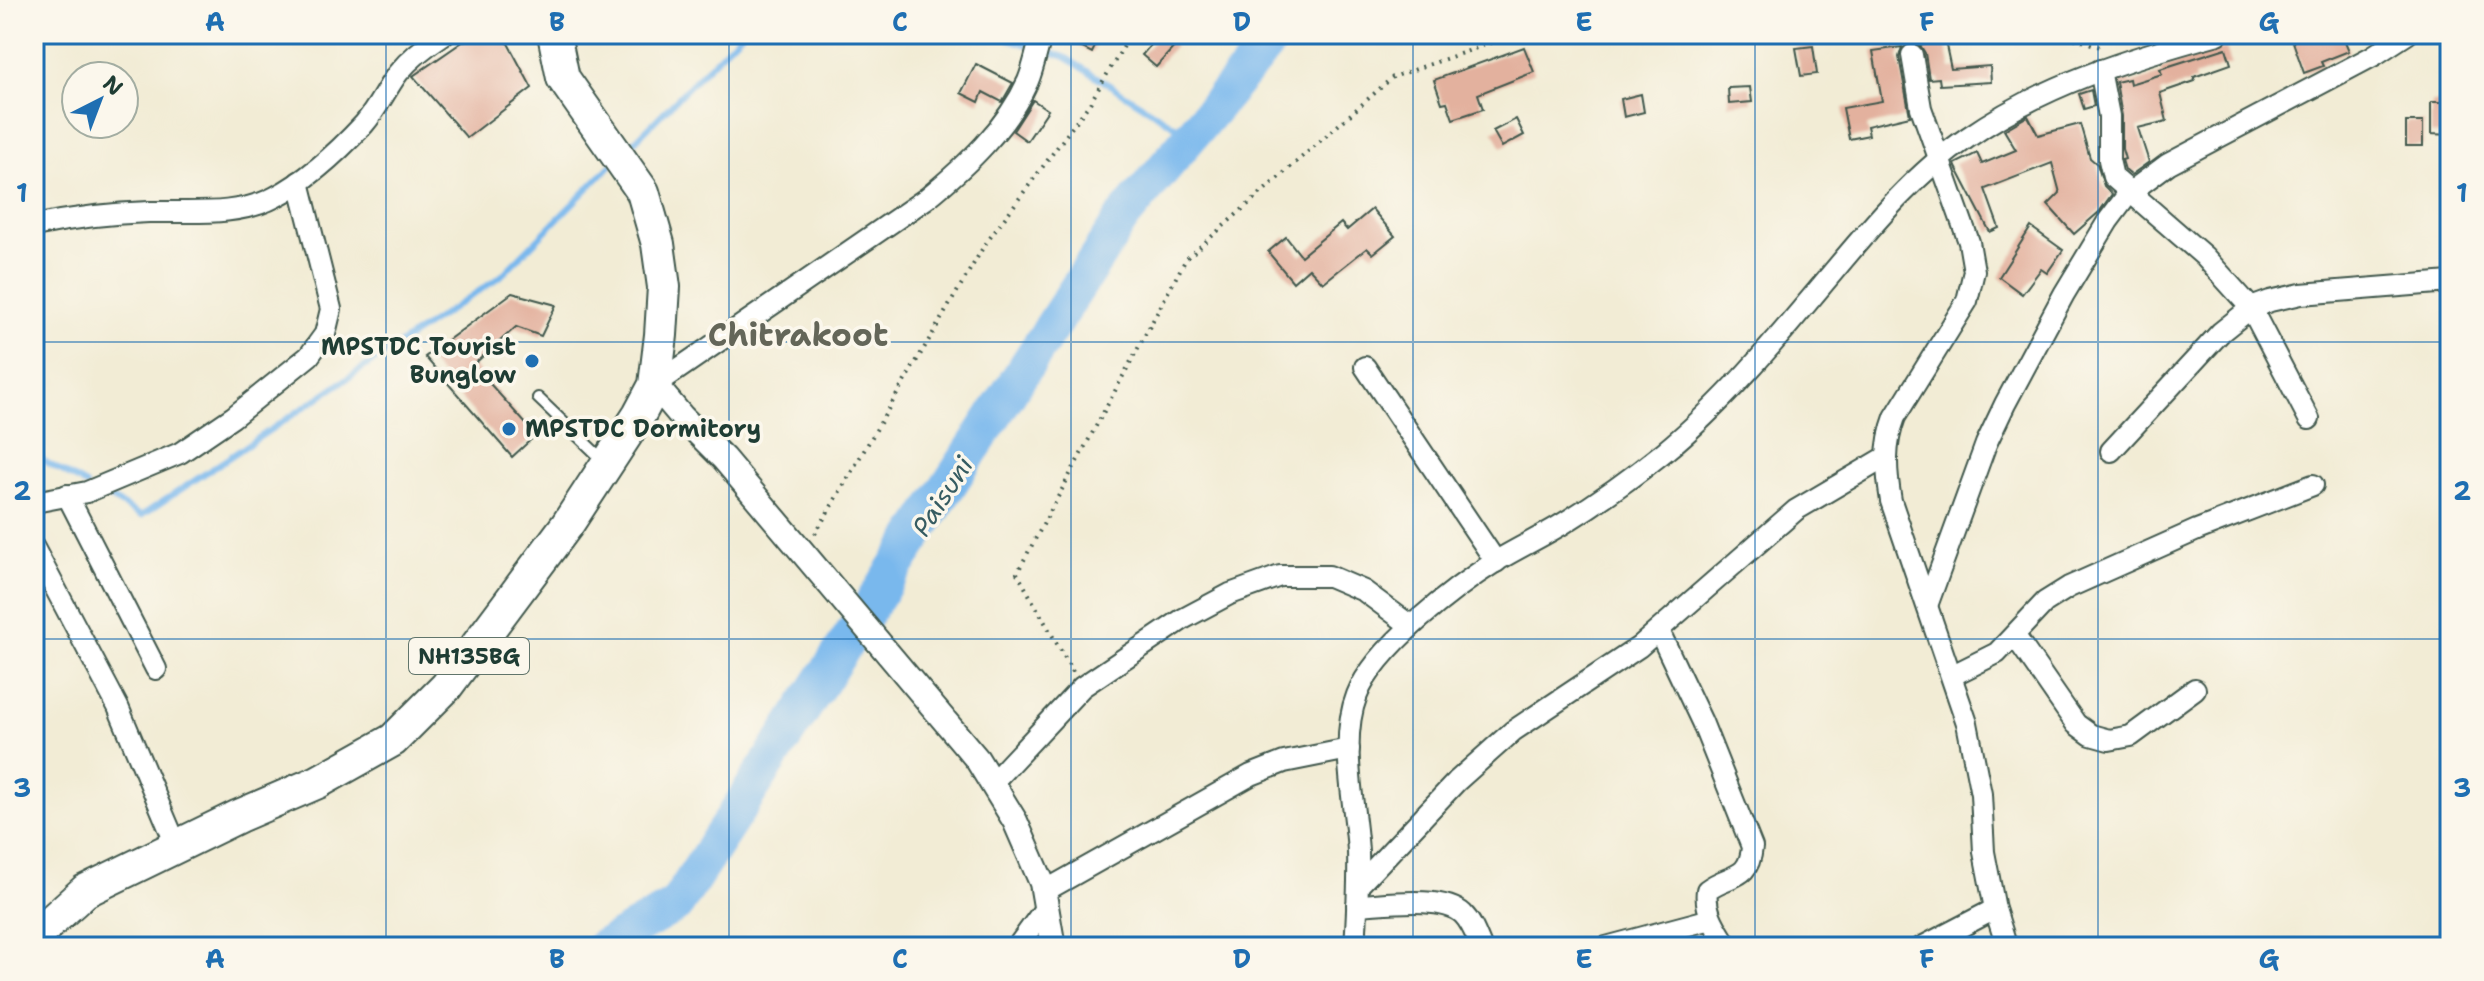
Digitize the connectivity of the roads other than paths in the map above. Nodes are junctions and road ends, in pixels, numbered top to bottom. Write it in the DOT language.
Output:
graph roads {
  1 [pos="444,34"];
  2 [pos="554,34"];
  3 [pos="1042,34"];
  4 [pos="2218,34"];
  5 [pos="2407,34"];
  6 [pos="1912,55"];
  7 [pos="2100,70"];
  8 [pos="1941,158"];
  9 [pos="299,182"];
  10 [pos="2129,193"];
  11 [pos="34,226"];
  12 [pos="2450,282"];
  13 [pos="2251,308"];
  14 [pos="1365,367"];
  15 [pos="655,385"];
  16 [pos="538,398"];
  17 [pos="2309,419"];
  18 [pos="2111,451"];
  19 [pos="1886,457"];
  20 [pos="607,464"];
  21 [pos="2313,485"];
  22 [pos="77,493"];
  23 [pos="34,505"];
  24 [pos="34,548"];
  25 [pos="1496,562"];
  26 [pos="1928,603"];
  27 [pos="1411,626"];
  28 [pos="1659,631"];
  29 [pos="2015,636"];
  30 [pos="156,669"];
  31 [pos="1953,675"];
  32 [pos="2195,689"];
  33 [pos="1349,749"];
  34 [pos="993,782"];
  35 [pos="177,847"];
  36 [pos="1358,896"];
  37 [pos="1045,899"];
  38 [pos="1995,909"];
  39 [pos="1711,919"];
  40 [pos="34,937"];
  41 [pos="1017,947"];
  42 [pos="1053,947"];
  43 [pos="1355,947"];
  44 [pos="1481,947"];
  45 [pos="1606,947"];
  46 [pos="1728,947"];
  47 [pos="1922,947"];
  48 [pos="2007,947"];
  1 -- 9 [label="street"];
  2 -- 15 [label="highway, NH135BG"];
  3 -- 15 [label="street"];
  4 -- 7 [label="street"];
  5 -- 10 [label="street"];
  6 -- 8 [label="street"];
  7 -- 8 [label="street"];
  7 -- 10 [label="street"];
  8 -- 19 [label="street"];
  8 -- 25 [label="street"];
  9 -- 11 [label="street"];
  9 -- 22 [label="street"];
  10 -- 13 [label="street"];
  10 -- 26 [label="street"];
  12 -- 13 [label="street"];
  13 -- 17 [label="street"];
  13 -- 18 [label="street"];
  14 -- 25 [label="street"];
  15 -- 20 [label="highway, NH135BG"];
  15 -- 34 [label="street"];
  16 -- 20 [label="lane"];
  19 -- 26 [label="street"];
  19 -- 28 [label="street"];
  20 -- 35 [label="highway, NH135BG"];
  21 -- 29 [label="street"];
  22 -- 23 [label="street"];
  22 -- 30 [label="street"];
  24 -- 35 [label="street"];
  25 -- 27 [label="street"];
  26 -- 31 [label="street"];
  27 -- 33 [label="street"];
  27 -- 34 [label="street"];
  28 -- 36 [label="street"];
  28 -- 39 [label="street"];
  29 -- 31 [label="street"];
  29 -- 32 [label="street"];
  31 -- 38 [label="street"];
  33 -- 36 [label="street"];
  33 -- 37 [label="street"];
  34 -- 37 [label="street"];
  35 -- 40 [label="highway, NH135BG"];
  36 -- 43 [label="street"];
  36 -- 44 [label="street"];
  37 -- 41 [label="street"];
  37 -- 42 [label="street"];
  38 -- 47 [label="street"];
  38 -- 48 [label="street"];
  39 -- 45 [label="street"];
  39 -- 46 [label="street"];
}
